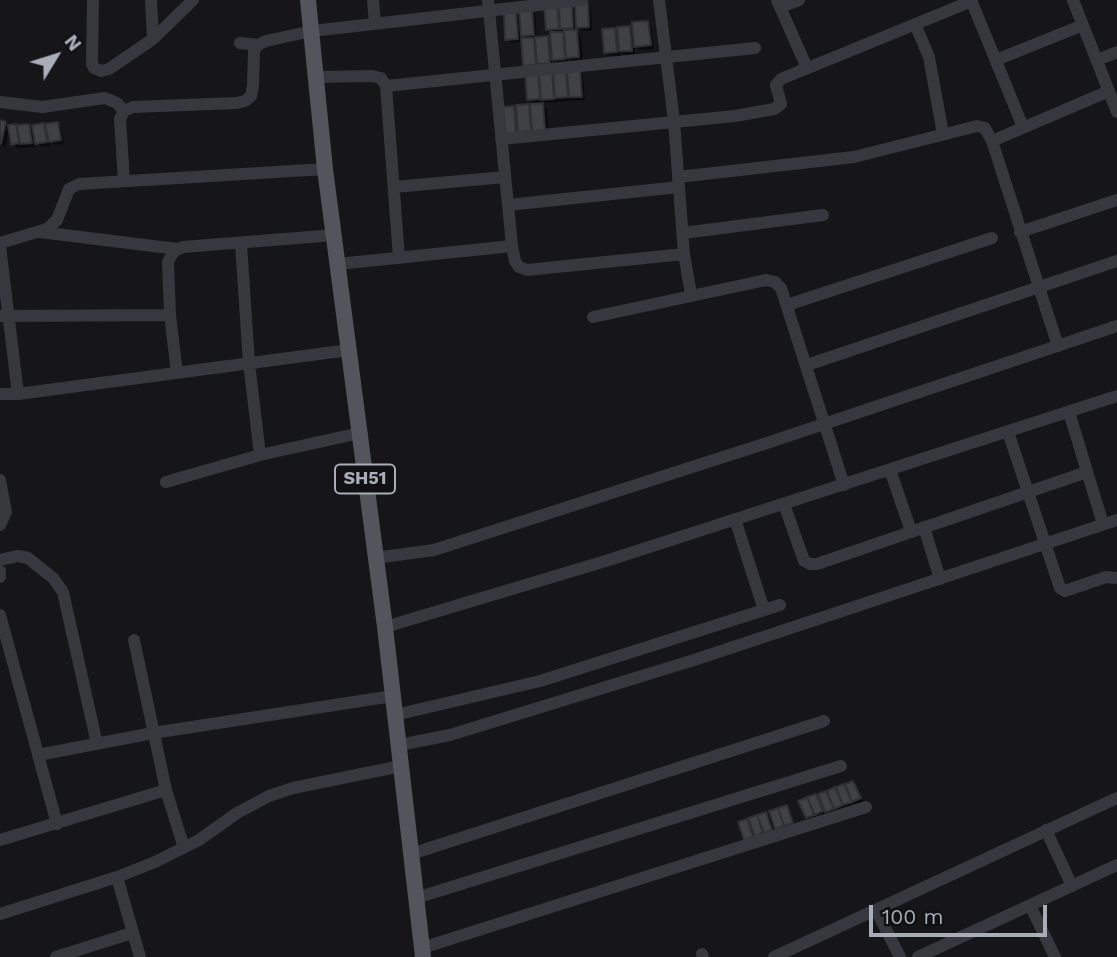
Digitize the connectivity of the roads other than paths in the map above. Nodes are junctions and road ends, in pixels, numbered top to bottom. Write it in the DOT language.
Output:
graph roads {
  1 [pos="93,0"];
  2 [pos="151,0"];
  3 [pos="193,0"];
  4 [pos="308,0"];
  5 [pos="373,0"];
  6 [pos="582,0"];
  7 [pos="659,0"];
  8 [pos="799,0"];
  9 [pos="972,0"];
  10 [pos="1073,0"];
  11 [pos="778,4"];
  12 [pos="489,5"];
  13 [pos="375,23"];
  14 [pos="915,24"];
  15 [pos="1083,25"];
  16 [pos="312,31"];
  17 [pos="153,39"];
  18 [pos="240,43"];
  19 [pos="258,45"];
  20 [pos="755,48"];
  21 [pos="1117,52"];
  22 [pos="666,57"];
  23 [pos="996,60"];
  24 [pos="1097,60"];
  25 [pos="807,68"];
  26 [pos="496,73"];
  27 [pos="316,77"];
  28 [pos="386,86"];
  29 [pos="1109,91"];
  30 [pos="0,102"];
  31 [pos="124,111"];
  32 [pos="1117,111"];
  33 [pos="674,121"];
  34 [pos="1023,127"];
  35 [pos="943,134"];
  36 [pos="500,139"];
  37 [pos="992,141"];
  38 [pos="325,169"];
  39 [pos="505,177"];
  40 [pos="124,181"];
  41 [pos="679,182"];
  42 [pos="394,187"];
  43 [pos="1117,200"];
  44 [pos="508,205"];
  45 [pos="824,215"];
  46 [pos="39,232"];
  47 [pos="1020,232"];
  48 [pos="683,233"];
  49 [pos="335,235"];
  50 [pos="992,238"];
  51 [pos="0,244"];
  52 [pos="241,244"];
  53 [pos="512,246"];
  54 [pos="177,249"];
  55 [pos="684,254"];
  56 [pos="399,258"];
  57 [pos="1117,261"];
  58 [pos="338,264"];
  59 [pos="1039,288"];
  60 [pos="691,294"];
  61 [pos="787,305"];
  62 [pos="4,315"];
  63 [pos="170,315"];
  64 [pos="593,317"];
  65 [pos="1117,326"];
  66 [pos="1058,346"];
  67 [pos="349,350"];
  68 [pos="249,363"];
  69 [pos="807,365"];
  70 [pos="177,373"];
  71 [pos="0,394"];
  72 [pos="18,394"];
  73 [pos="1117,396"];
  74 [pos="1069,412"];
  75 [pos="825,423"];
  76 [pos="1008,432"];
  77 [pos="360,433"];
  78 [pos="260,454"];
  79 [pos="890,470"];
  80 [pos="1087,472"];
  81 [pos="0,480"];
  82 [pos="166,482"];
  83 [pos="844,485"];
  84 [pos="1027,492"];
  85 [pos="784,504"];
  86 [pos="735,519"];
  87 [pos="1117,520"];
  88 [pos="1103,524"];
  89 [pos="0,525"];
  90 [pos="917,529"];
  91 [pos="1044,543"];
  92 [pos="375,558"];
  93 [pos="0,560"];
  94 [pos="0,570"];
  95 [pos="0,577"];
  96 [pos="1117,578"];
  97 [pos="940,579"];
  98 [pos="757,586"];
  99 [pos="780,605"];
  100 [pos="764,610"];
  101 [pos="751,614"];
  102 [pos="0,615"];
  103 [pos="385,627"];
  104 [pos="134,640"];
  105 [pos="393,696"];
  106 [pos="395,715"];
  107 [pos="824,721"];
  108 [pos="153,733"];
  109 [pos="97,744"];
  110 [pos="399,745"];
  111 [pos="38,755"];
  112 [pos="401,766"];
  113 [pos="841,766"];
  114 [pos="166,790"];
  115 [pos="1117,798"];
  116 [pos="866,807"];
  117 [pos="57,824"];
  118 [pos="1045,830"];
  119 [pos="0,841"];
  120 [pos="184,848"];
  121 [pos="411,854"];
  122 [pos="1117,865"];
  123 [pos="117,877"];
  124 [pos="1072,886"];
  125 [pos="416,898"];
  126 [pos="1030,905"];
  127 [pos="876,910"];
  128 [pos="0,914"];
  129 [pos="132,933"];
  130 [pos="423,953"];
  131 [pos="56,957"];
  132 [pos="140,957"];
  133 [pos="774,957"];
  134 [pos="900,957"];
  135 [pos="918,957"];
  136 [pos="1055,957"];
  1 -- 17 [label="street"];
  2 -- 17 [label="street"];
  3 -- 17 [label="street"];
  4 -- 16 [label="main road, SH51"];
  5 -- 13 [label="street"];
  6 -- 12 [label="street"];
  7 -- 22 [label="street"];
  8 -- 11 [label="street"];
  9 -- 14 [label="street"];
  9 -- 23 [label="street"];
  10 -- 15 [label="street"];
  11 -- 25 [label="street"];
  12 -- 13 [label="street"];
  12 -- 26 [label="street"];
  13 -- 16 [label="street"];
  14 -- 25 [label="street"];
  14 -- 35 [label="street"];
  15 -- 23 [label="street"];
  15 -- 24 [label="street"];
  16 -- 19 [label="street"];
  16 -- 27 [label="main road, SH51"];
  18 -- 19 [label="street"];
  19 -- 31 [label="street"];
  20 -- 22 [label="street"];
  21 -- 24 [label="street"];
  22 -- 26 [label="street"];
  22 -- 33 [label="street"];
  23 -- 34 [label="street"];
  24 -- 29 [label="street"];
  25 -- 33 [label="street"];
  26 -- 28 [label="street"];
  26 -- 36 [label="street"];
  27 -- 28 [label="street"];
  27 -- 38 [label="main road, SH51"];
  28 -- 42 [label="street"];
  29 -- 32 [label="street"];
  29 -- 34 [label="street"];
  30 -- 31 [label="street"];
  31 -- 40 [label="street"];
  33 -- 36 [label="street"];
  33 -- 41 [label="street"];
  34 -- 37 [label="street"];
  35 -- 37 [label="street"];
  35 -- 41 [label="street"];
  36 -- 39 [label="street"];
  37 -- 47 [label="street"];
  38 -- 40 [label="street"];
  38 -- 49 [label="main road, SH51"];
  39 -- 42 [label="street"];
  39 -- 44 [label="street"];
  40 -- 46 [label="street"];
  41 -- 44 [label="street"];
  41 -- 48 [label="street"];
  42 -- 56 [label="street"];
  43 -- 47 [label="street"];
  44 -- 53 [label="street"];
  45 -- 48 [label="street"];
  46 -- 51 [label="street"];
  46 -- 54 [label="street"];
  47 -- 59 [label="street"];
  48 -- 55 [label="street"];
  49 -- 52 [label="street"];
  49 -- 58 [label="main road, SH51"];
  50 -- 61 [label="street"];
  51 -- 62 [label="street"];
  52 -- 54 [label="street"];
  52 -- 68 [label="street"];
  53 -- 55 [label="street"];
  53 -- 56 [label="street"];
  54 -- 63 [label="street"];
  55 -- 60 [label="street"];
  56 -- 58 [label="street"];
  57 -- 59 [label="street"];
  58 -- 67 [label="main road, SH51"];
  59 -- 66 [label="street"];
  59 -- 69 [label="street"];
  60 -- 61 [label="street"];
  60 -- 64 [label="street"];
  61 -- 69 [label="street"];
  62 -- 63 [label="street"];
  62 -- 72 [label="street"];
  63 -- 70 [label="street"];
  65 -- 66 [label="street"];
  66 -- 75 [label="street"];
  67 -- 68 [label="street"];
  67 -- 77 [label="main road, SH51"];
  68 -- 70 [label="street"];
  68 -- 78 [label="street"];
  69 -- 75 [label="street"];
  70 -- 72 [label="street"];
  71 -- 72 [label="street"];
  73 -- 74 [label="street"];
  74 -- 76 [label="street"];
  74 -- 80 [label="street"];
  75 -- 83 [label="street"];
  75 -- 92 [label="street"];
  76 -- 79 [label="street"];
  76 -- 84 [label="street"];
  77 -- 78 [label="street"];
  77 -- 92 [label="main road, SH51"];
  78 -- 82 [label="street"];
  79 -- 83 [label="street"];
  79 -- 90 [label="street"];
  80 -- 84 [label="street"];
  80 -- 88 [label="street"];
  81 -- 89 [label="street"];
  83 -- 85 [label="street"];
  84 -- 90 [label="street"];
  84 -- 91 [label="street"];
  85 -- 86 [label="street"];
  85 -- 90 [label="street"];
  86 -- 98 [label="street"];
  86 -- 103 [label="street"];
  87 -- 88 [label="street"];
  88 -- 91 [label="street"];
  90 -- 97 [label="street"];
  91 -- 96 [label="street"];
  91 -- 97 [label="street"];
  92 -- 103 [label="main road, SH51"];
  93 -- 109 [label="street"];
  94 -- 95 [label="street"];
  97 -- 110 [label="street"];
  98 -- 100 [label="street"];
  98 -- 101 [label="street"];
  99 -- 100 [label="street"];
  100 -- 101 [label="street"];
  101 -- 106 [label="street"];
  102 -- 111 [label="street"];
  103 -- 105 [label="main road, SH51"];
  104 -- 108 [label="street"];
  105 -- 106 [label="main road, SH51"];
  105 -- 108 [label="street"];
  106 -- 110 [label="main road, SH51"];
  107 -- 121 [label="street"];
  108 -- 109 [label="street"];
  108 -- 114 [label="street"];
  109 -- 111 [label="street"];
  110 -- 112 [label="main road, SH51"];
  111 -- 117 [label="street"];
  112 -- 120 [label="street"];
  112 -- 121 [label="main road, SH51"];
  113 -- 125 [label="street"];
  114 -- 117 [label="street"];
  114 -- 120 [label="street"];
  115 -- 118 [label="street"];
  116 -- 130 [label="street"];
  117 -- 119 [label="street"];
  118 -- 124 [label="street"];
  118 -- 127 [label="street"];
  120 -- 123 [label="street"];
  121 -- 125 [label="main road, SH51"];
  122 -- 124 [label="street"];
  123 -- 128 [label="street"];
  123 -- 129 [label="street"];
  124 -- 126 [label="street"];
  125 -- 130 [label="main road, SH51"];
  126 -- 135 [label="street"];
  126 -- 136 [label="street"];
  127 -- 133 [label="street"];
  127 -- 134 [label="street"];
  129 -- 131 [label="street"];
  129 -- 132 [label="street"];
}
